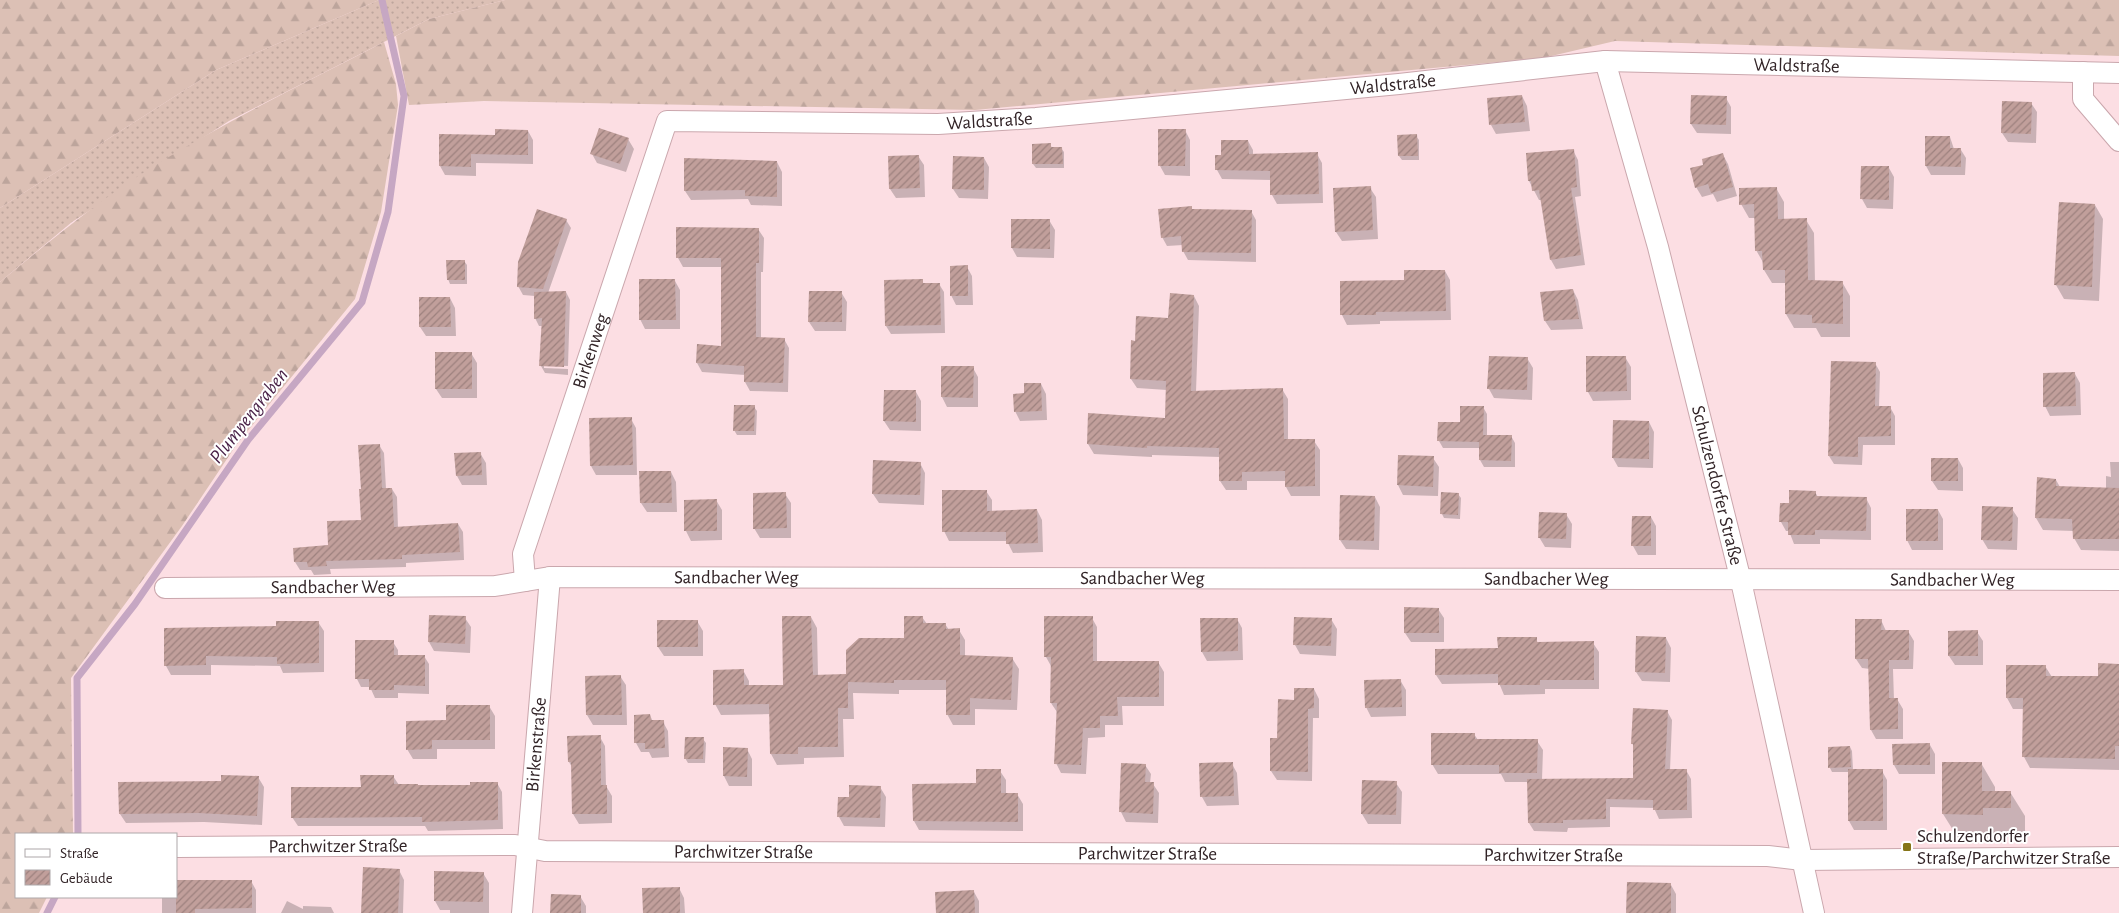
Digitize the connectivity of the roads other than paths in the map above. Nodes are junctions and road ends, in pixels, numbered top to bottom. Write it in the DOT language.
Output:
graph roads {
  1 [pos="1606,61"];
  2 [pos="2083,72"];
  3 [pos="2119,73"];
  4 [pos="667,121"];
  5 [pos="2112,135"];
  6 [pos="550,578"];
  7 [pos="2119,580"];
  8 [pos="525,581"];
  9 [pos="1740,581"];
  10 [pos="164,588"];
  11 [pos="178,847"];
  12 [pos="527,847"];
  13 [pos="2119,858"];
  14 [pos="1802,860"];
  15 [pos="522,913"];
  16 [pos="1814,913"];
  1 -- 2 [label="street, Waldstraße"];
  1 -- 4 [label="street, Waldstraße"];
  1 -- 9 [label="street, Schulzendorfer Straße"];
  2 -- 3 [label="street, Waldstraße"];
  2 -- 5 [label="street"];
  4 -- 8 [label="street, Birkenweg"];
  6 -- 8 [label="street, Sandbacher Weg"];
  6 -- 9 [label="street, Sandbacher Weg"];
  6 -- 12 [label="street, Birkenstraße"];
  7 -- 9 [label="street, Sandbacher Weg"];
  8 -- 10 [label="street, Sandbacher Weg"];
  9 -- 14 [label="street, Schulzendorfer Straße"];
  11 -- 12 [label="street, Parchwitzer Straße"];
  12 -- 14 [label="street, Parchwitzer Straße"];
  12 -- 15 [label="street, Birkenstraße"];
  13 -- 14 [label="street, Parchwitzer Straße"];
  14 -- 16 [label="street, Schulzendorfer Straße"];
}
